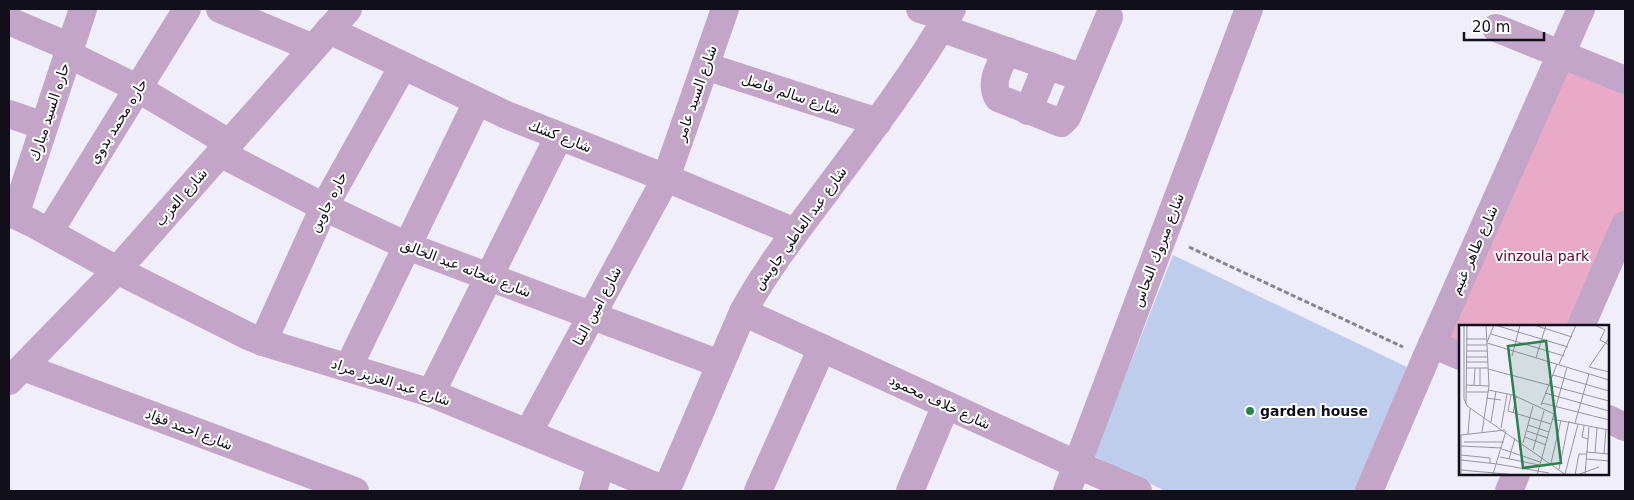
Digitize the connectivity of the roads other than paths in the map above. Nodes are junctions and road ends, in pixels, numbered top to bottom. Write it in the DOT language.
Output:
graph roads {
  1 [pos="83,9"];
  2 [pos="186,9"];
  3 [pos="220,9"];
  4 [pos="348,9"];
  5 [pos="725,9"];
  6 [pos="920,9"];
  7 [pos="1249,9"];
  8 [pos="1581,9"];
  9 [pos="1109,17"];
  10 [pos="947,18"];
  11 [pos="9,22"];
  12 [pos="1496,28"];
  13 [pos="321,39"];
  14 [pos="69,51"];
  15 [pos="1007,51"];
  16 [pos="1561,53"];
  17 [pos="1047,65"];
  18 [pos="403,66"];
  19 [pos="705,66"];
  20 [pos="1083,78"];
  21 [pos="1625,80"];
  22 [pos="138,88"];
  23 [pos="477,102"];
  24 [pos="1028,111"];
  25 [pos="9,114"];
  26 [pos="878,122"];
  27 [pos="44,126"];
  28 [pos="559,136"];
  29 [pos="225,148"];
  30 [pos="666,178"];
  31 [pos="324,207"];
  32 [pos="12,214"];
  33 [pos="1625,225"];
  34 [pos="49,232"];
  35 [pos="795,232"];
  36 [pos="407,246"];
  37 [pos="117,270"];
  38 [pos="489,277"];
  39 [pos="743,312"];
  40 [pos="592,315"];
  41 [pos="1581,325"];
  42 [pos="263,342"];
  43 [pos="822,348"];
  44 [pos="1429,351"];
  45 [pos="1459,356"];
  46 [pos="720,364"];
  47 [pos="348,368"];
  48 [pos="14,373"];
  49 [pos="431,393"];
  50 [pos="946,405"];
  51 [pos="1609,419"];
  52 [pos="1625,427"];
  53 [pos="528,433"];
  54 [pos="601,464"];
  55 [pos="1078,465"];
  56 [pos="1516,475"];
  57 [pos="355,491"];
  58 [pos="593,491"];
  59 [pos="666,491"];
  60 [pos="758,491"];
  61 [pos="910,491"];
  62 [pos="1067,491"];
  63 [pos="1138,491"];
  64 [pos="1369,491"];
  65 [pos="1509,491"];
  1 -- 14 [label="street, حاره السيد مبارك"];
  2 -- 22 [label="street, حاره محمد بدوي"];
  3 -- 13 [label="street, شارع كشك"];
  4 -- 13 [label="street, شارع العزب"];
  5 -- 19 [label="street, شارع السيد عامر"];
  6 -- 10 [label="street"];
  7 -- 55 [label="street, شارع مبروك النحاس"];
  8 -- 16 [label="street, شارع طاهر غنيم"];
  9 -- 20 [label="street"];
  10 -- 15 [label="street"];
  10 -- 26 [label="street, شارع عبد العاطي جاويش"];
  11 -- 14 [label="street, شارع شحاته عبد الخالق"];
  12 -- 16 [label="street"];
  13 -- 18 [label="street, شارع كشك"];
  13 -- 29 [label="street, شارع العزب"];
  14 -- 22 [label="street, شارع شحاته عبد الخالق"];
  14 -- 27 [label="street, حاره السيد مبارك"];
  15 -- 17 [label="street"];
  15 -- 24 [label="street"];
  16 -- 21 [label="street"];
  16 -- 44 [label="street, شارع طاهر غنيم"];
  17 -- 20 [label="street"];
  17 -- 24 [label="street"];
  18 -- 23 [label="street, شارع كشك"];
  18 -- 31 [label="street, حاره جاوين"];
  19 -- 26 [label="street, شارع سالم فاضل"];
  19 -- 30 [label="street, شارع السيد عامر"];
  20 -- 24 [label="street"];
  22 -- 29 [label="street, شارع شحاته عبد الخالق"];
  22 -- 34 [label="street, حاره محمد بدوي"];
  23 -- 28 [label="street, شارع كشك"];
  23 -- 36 [label="street"];
  25 -- 27 [label="street"];
  26 -- 35 [label="street, شارع عبد العاطي جاويش"];
  27 -- 32 [label="street, حاره السيد مبارك"];
  28 -- 30 [label="street, شارع كشك"];
  28 -- 38 [label="street"];
  29 -- 31 [label="street, شارع شحاته عبد الخالق"];
  29 -- 37 [label="street, شارع العزب"];
  30 -- 35 [label="street, شارع كشك"];
  30 -- 40 [label="street, شارع امين البنا"];
  31 -- 36 [label="street, شارع شحاته عبد الخالق"];
  31 -- 42 [label="street, حاره جاوين"];
  32 -- 34 [label="street, شارع عبد العزيز مراد"];
  33 -- 41 [label="street"];
  34 -- 37 [label="street, شارع عبد العزيز مراد"];
  35 -- 39 [label="street, شارع عبد العاطي جاويش"];
  36 -- 38 [label="street, شارع شحاته عبد الخالق"];
  36 -- 47 [label="street"];
  37 -- 42 [label="street, شارع عبد العزيز مراد"];
  37 -- 48 [label="street, شارع العزب"];
  38 -- 40 [label="street, شارع شحاته عبد الخالق"];
  38 -- 49 [label="street"];
  39 -- 43 [label="street, شارع خلاف محمود"];
  39 -- 46 [label="street, شارع عبد العاطي جاويش"];
  40 -- 46 [label="street, شارع شحاته عبد الخالق"];
  40 -- 53 [label="street, شارع امين البنا"];
  42 -- 47 [label="street, شارع عبد العزيز مراد"];
  43 -- 50 [label="street, شارع خلاف محمود"];
  43 -- 60 [label="street"];
  44 -- 45 [label="street"];
  44 -- 64 [label="street, شارع طاهر غنيم"];
  46 -- 59 [label="street, شارع عبد العاطي جاويش"];
  47 -- 49 [label="street, شارع عبد العزيز مراد"];
  48 -- 57 [label="street, شارع احمد فؤاد"];
  49 -- 53 [label="street, شارع عبد العزيز مراد"];
  50 -- 55 [label="street, شارع خلاف محمود"];
  50 -- 61 [label="street"];
  51 -- 52 [label="street"];
  53 -- 54 [label="street, شارع عبد العزيز مراد"];
  54 -- 58 [label="street"];
  54 -- 59 [label="street, شارع عبد العزيز مراد"];
  55 -- 62 [label="street, شارع مبروك النحاس"];
  55 -- 63 [label="street, شارع خلاف محمود"];
  56 -- 65 [label="street"];
}
